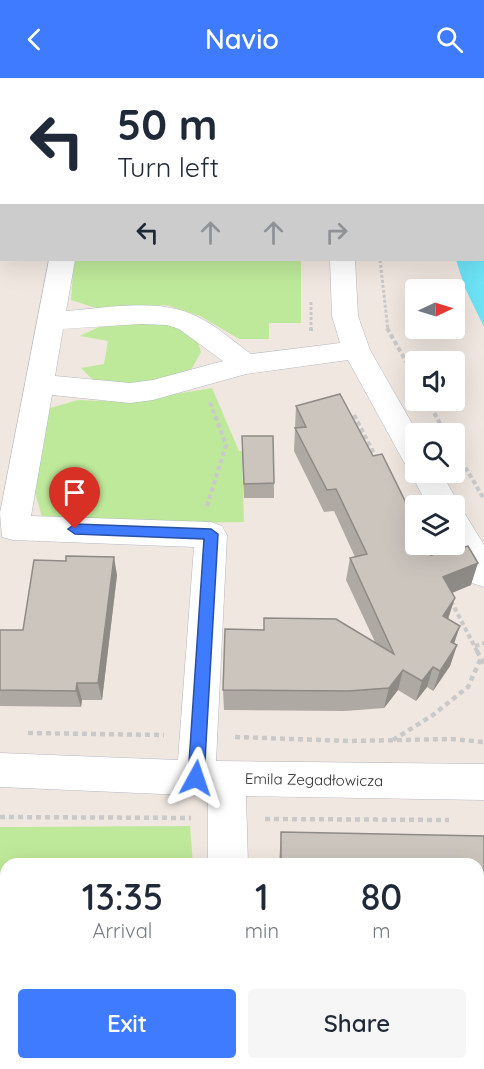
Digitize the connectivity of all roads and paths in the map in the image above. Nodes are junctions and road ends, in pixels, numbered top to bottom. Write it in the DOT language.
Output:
graph roads {
  1 [pos="62,261"];
  2 [pos="343,261"];
  3 [pos="380,261"];
  4 [pos="50,321"];
  5 [pos="356,350"];
  6 [pos="405,360"];
  7 [pos="246,364"];
  8 [pos="199,377"];
  9 [pos="38,384"];
  10 [pos="352,411"];
  11 [pos="405,437"];
  12 [pos="378,461"];
  13 [pos="465,467"];
  14 [pos="484,499"];
  15 [pos="198,534"];
  16 [pos="465,542"];
  17 [pos="484,574"];
  18 [pos="449,597"];
  19 [pos="484,643"];
  20 [pos="475,646"];
  21 [pos="481,658"];
  22 [pos="484,664"];
  23 [pos="22,734"];
  24 [pos="167,735"];
  25 [pos="224,737"];
  26 [pos="393,741"];
  27 [pos="484,742"];
  28 [pos="0,770"];
  29 [pos="212,778"];
  30 [pos="484,782"];
  31 [pos="0,817"];
  32 [pos="226,818"];
  33 [pos="460,820"];
  34 [pos="228,858"];
  1 -- 4 [label="street"];
  2 -- 5 [label="street"];
  3 -- 6 [label="path"];
  4 -- 7 [label="street"];
  4 -- 9 [label="street"];
  5 -- 7 [label="street"];
  5 -- 11 [label="street"];
  7 -- 8 [label="street"];
  8 -- 9 [label="street"];
  8 -- 15 [label="path"];
  9 -- 15 [label="street"];
  10 -- 12 [label="path"];
  13 -- 14 [label="path"];
  15 -- 29 [label="street"];
  16 -- 17 [label="street"];
  18 -- 20 [label="path"];
  19 -- 20 [label="path"];
  20 -- 21 [label="path"];
  21 -- 22 [label="path"];
  21 -- 26 [label="path"];
  23 -- 24 [label="path"];
  25 -- 26 [label="path"];
  26 -- 27 [label="path"];
  28 -- 29 [label="street, Emila Zegadłowicza"];
  29 -- 30 [label="street, Emila Zegadłowicza"];
  29 -- 32 [label="street"];
  31 -- 32 [label="path"];
  32 -- 33 [label="path"];
  32 -- 34 [label="street"];
}
